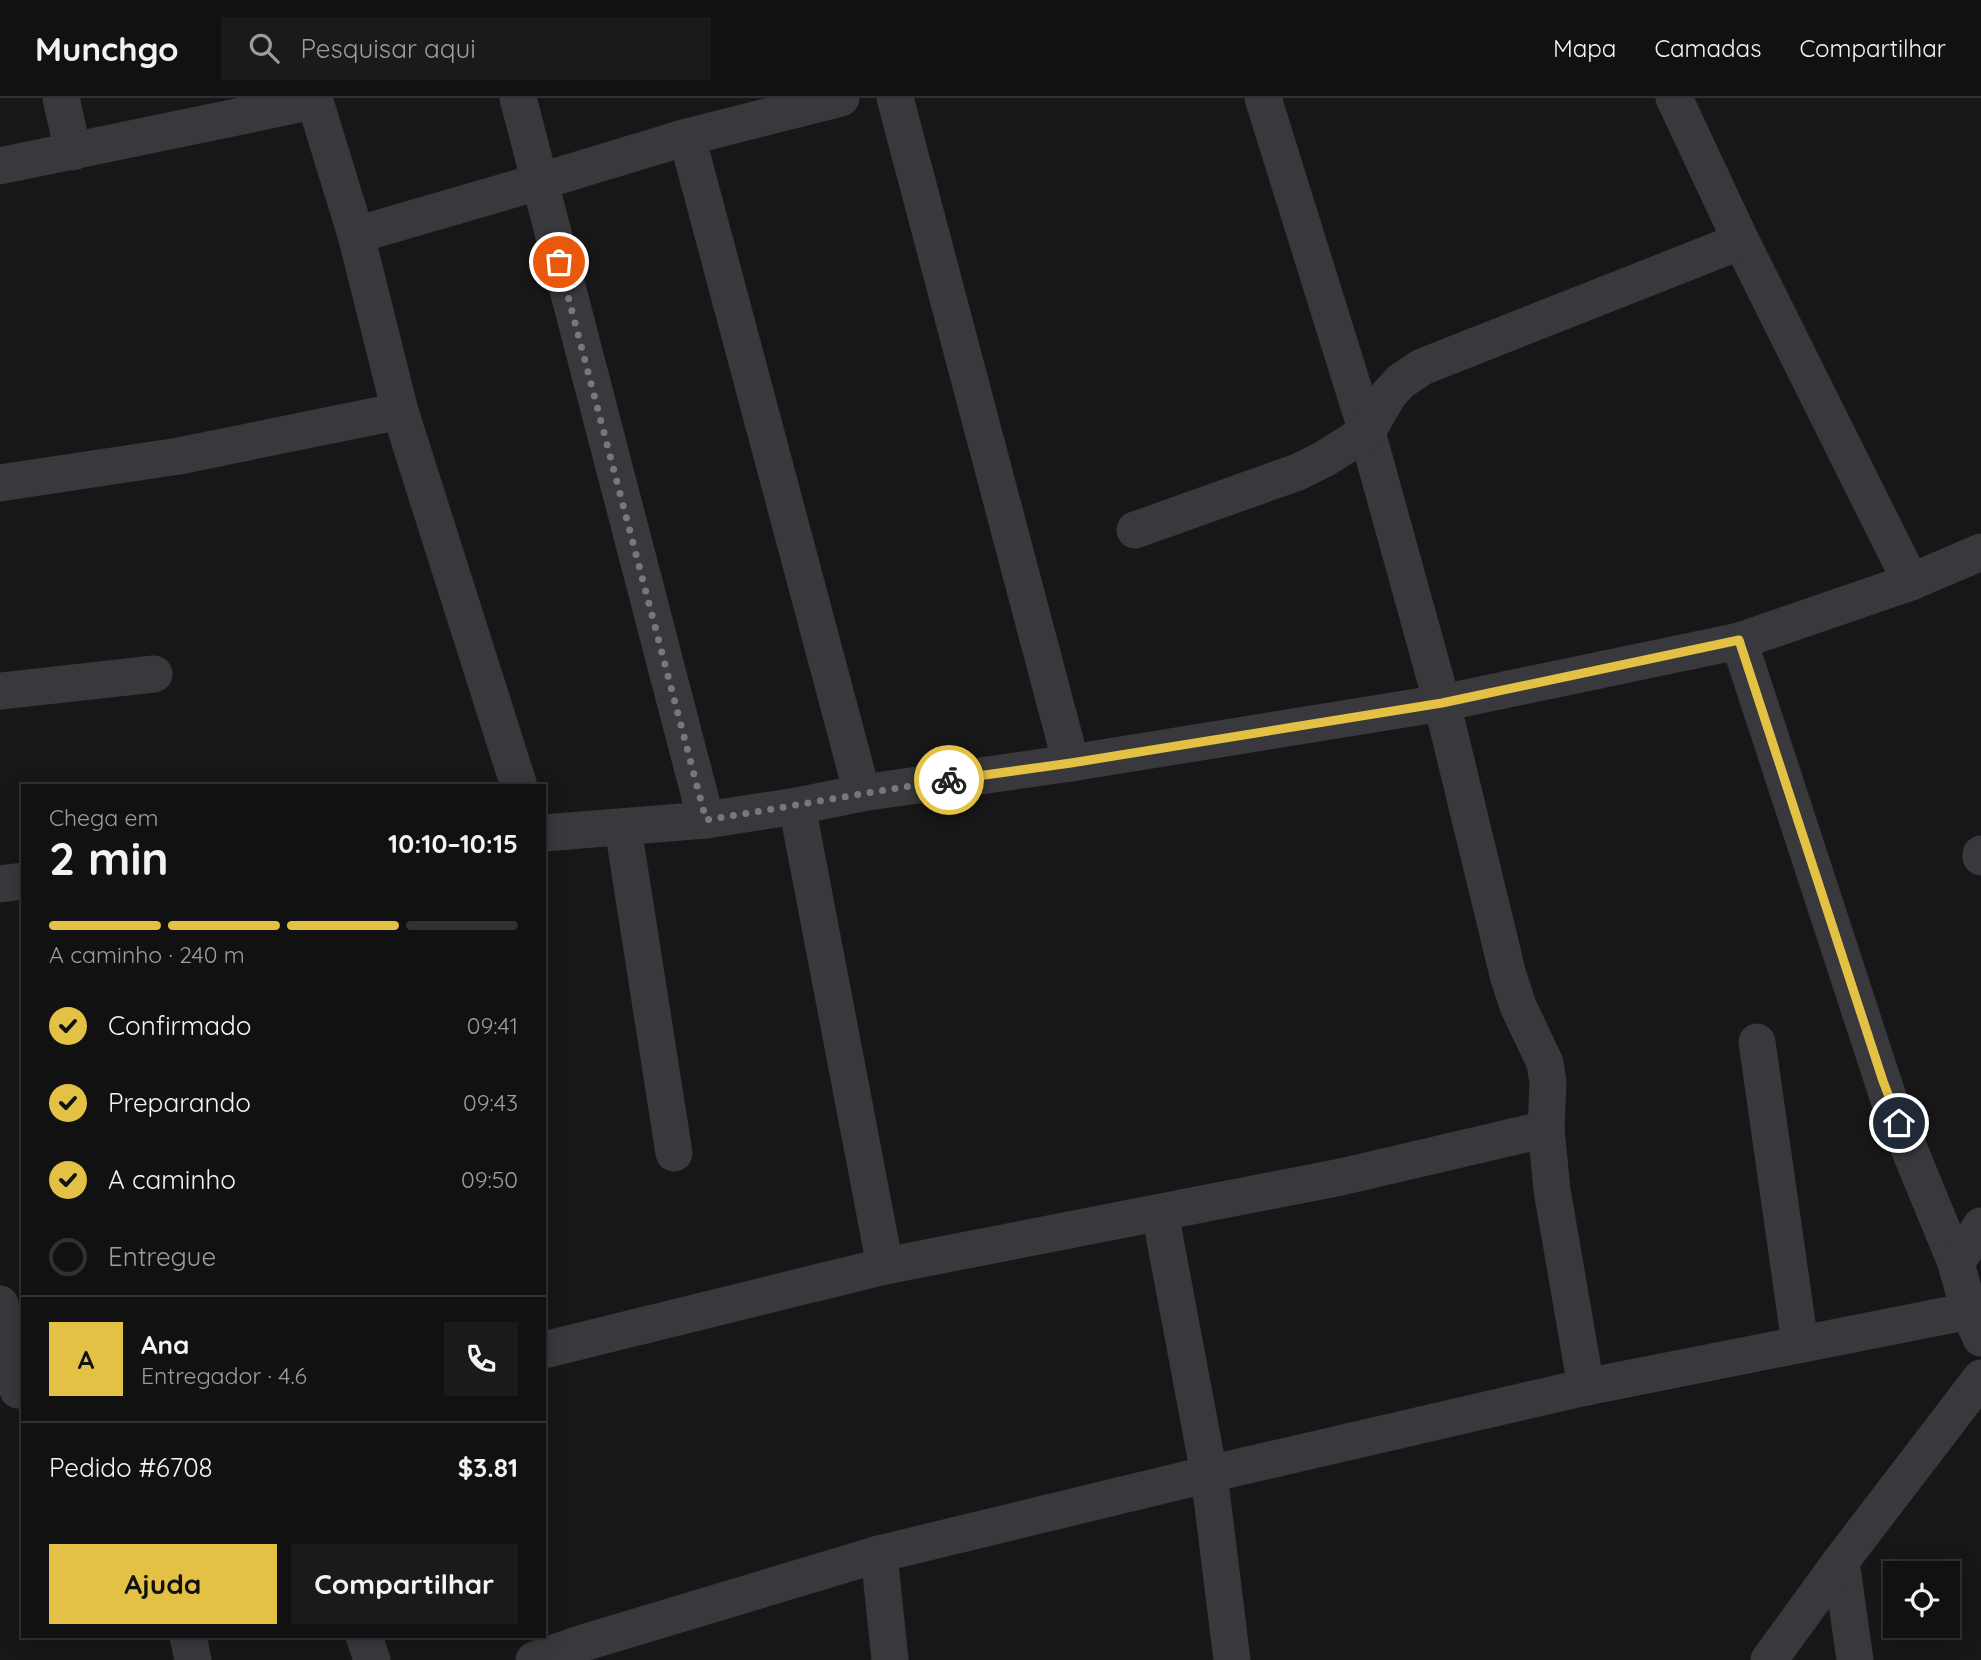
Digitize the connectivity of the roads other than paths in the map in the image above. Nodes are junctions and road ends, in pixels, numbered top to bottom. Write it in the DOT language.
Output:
graph roads {
  1 [pos="61,98"];
  2 [pos="518,98"];
  3 [pos="895,98"];
  4 [pos="1263,98"];
  5 [pos="1674,98"];
  6 [pos="314,99"];
  7 [pos="832,99"];
  8 [pos="687,137"];
  9 [pos="73,152"];
  10 [pos="0,166"];
  11 [pos="538,183"];
  12 [pos="356,235"];
  13 [pos="1741,241"];
  14 [pos="400,411"];
  15 [pos="1367,432"];
  16 [pos="0,483"];
  17 [pos="1135,530"];
  18 [pos="1981,552"];
  19 [pos="1911,582"];
  20 [pos="1739,640"];
  21 [pos="154,674"];
  22 [pos="0,691"];
  23 [pos="1442,703"];
  24 [pos="1071,763"];
  25 [pos="518,784"];
  26 [pos="862,793"];
  27 [pos="797,806"];
  28 [pos="706,820"];
  29 [pos="623,828"];
  30 [pos="546,833"];
  31 [pos="21,881"];
  32 [pos="0,884"];
  33 [pos="1757,1041"];
  34 [pos="1546,1129"];
  35 [pos="674,1153"];
  36 [pos="1160,1213"];
  37 [pos="1981,1226"];
  38 [pos="1956,1263"];
  39 [pos="885,1266"];
  40 [pos="0,1304"];
  41 [pos="1975,1324"];
  42 [pos="1800,1344"];
  43 [pos="546,1350"];
  44 [pos="1981,1378"];
  45 [pos="1586,1387"];
  46 [pos="14,1392"];
  47 [pos="1209,1474"];
  48 [pos="879,1554"];
  49 [pos="1841,1561"];
  50 [pos="188,1638"];
  51 [pos="365,1638"];
  52 [pos="193,1660"];
  53 [pos="372,1660"];
  54 [pos="534,1660"];
  55 [pos="890,1660"];
  56 [pos="1232,1660"];
  57 [pos="1769,1660"];
  58 [pos="1855,1660"];
  1 -- 9 [label="street"];
  2 -- 11 [label="street"];
  3 -- 24 [label="street"];
  4 -- 15 [label="street"];
  5 -- 13 [label="street"];
  6 -- 9 [label="street"];
  6 -- 12 [label="street"];
  7 -- 8 [label="street"];
  8 -- 11 [label="street"];
  8 -- 26 [label="street"];
  9 -- 10 [label="street"];
  11 -- 12 [label="street"];
  11 -- 28 [label="street"];
  12 -- 14 [label="street"];
  13 -- 15 [label="street"];
  13 -- 19 [label="street"];
  14 -- 16 [label="street"];
  14 -- 25 [label="street"];
  15 -- 17 [label="street"];
  15 -- 23 [label="street"];
  18 -- 19 [label="street"];
  19 -- 20 [label="street"];
  20 -- 23 [label="street"];
  20 -- 38 [label="street"];
  21 -- 22 [label="street"];
  23 -- 24 [label="street"];
  23 -- 34 [label="street"];
  24 -- 26 [label="street"];
  26 -- 27 [label="street"];
  27 -- 28 [label="street"];
  27 -- 39 [label="street"];
  28 -- 29 [label="street"];
  29 -- 30 [label="street"];
  29 -- 35 [label="street"];
  31 -- 32 [label="street"];
  33 -- 42 [label="street"];
  34 -- 36 [label="street"];
  34 -- 45 [label="street"];
  36 -- 39 [label="street"];
  36 -- 47 [label="street"];
  37 -- 38 [label="street"];
  38 -- 41 [label="street"];
  39 -- 43 [label="street"];
  40 -- 46 [label="street"];
  41 -- 42 [label="street"];
  42 -- 45 [label="street"];
  44 -- 49 [label="street"];
  45 -- 47 [label="street"];
  47 -- 48 [label="street"];
  47 -- 56 [label="street"];
  48 -- 54 [label="street"];
  48 -- 55 [label="street"];
  49 -- 57 [label="street"];
  49 -- 58 [label="street"];
  50 -- 52 [label="street"];
  51 -- 53 [label="street"];
}
